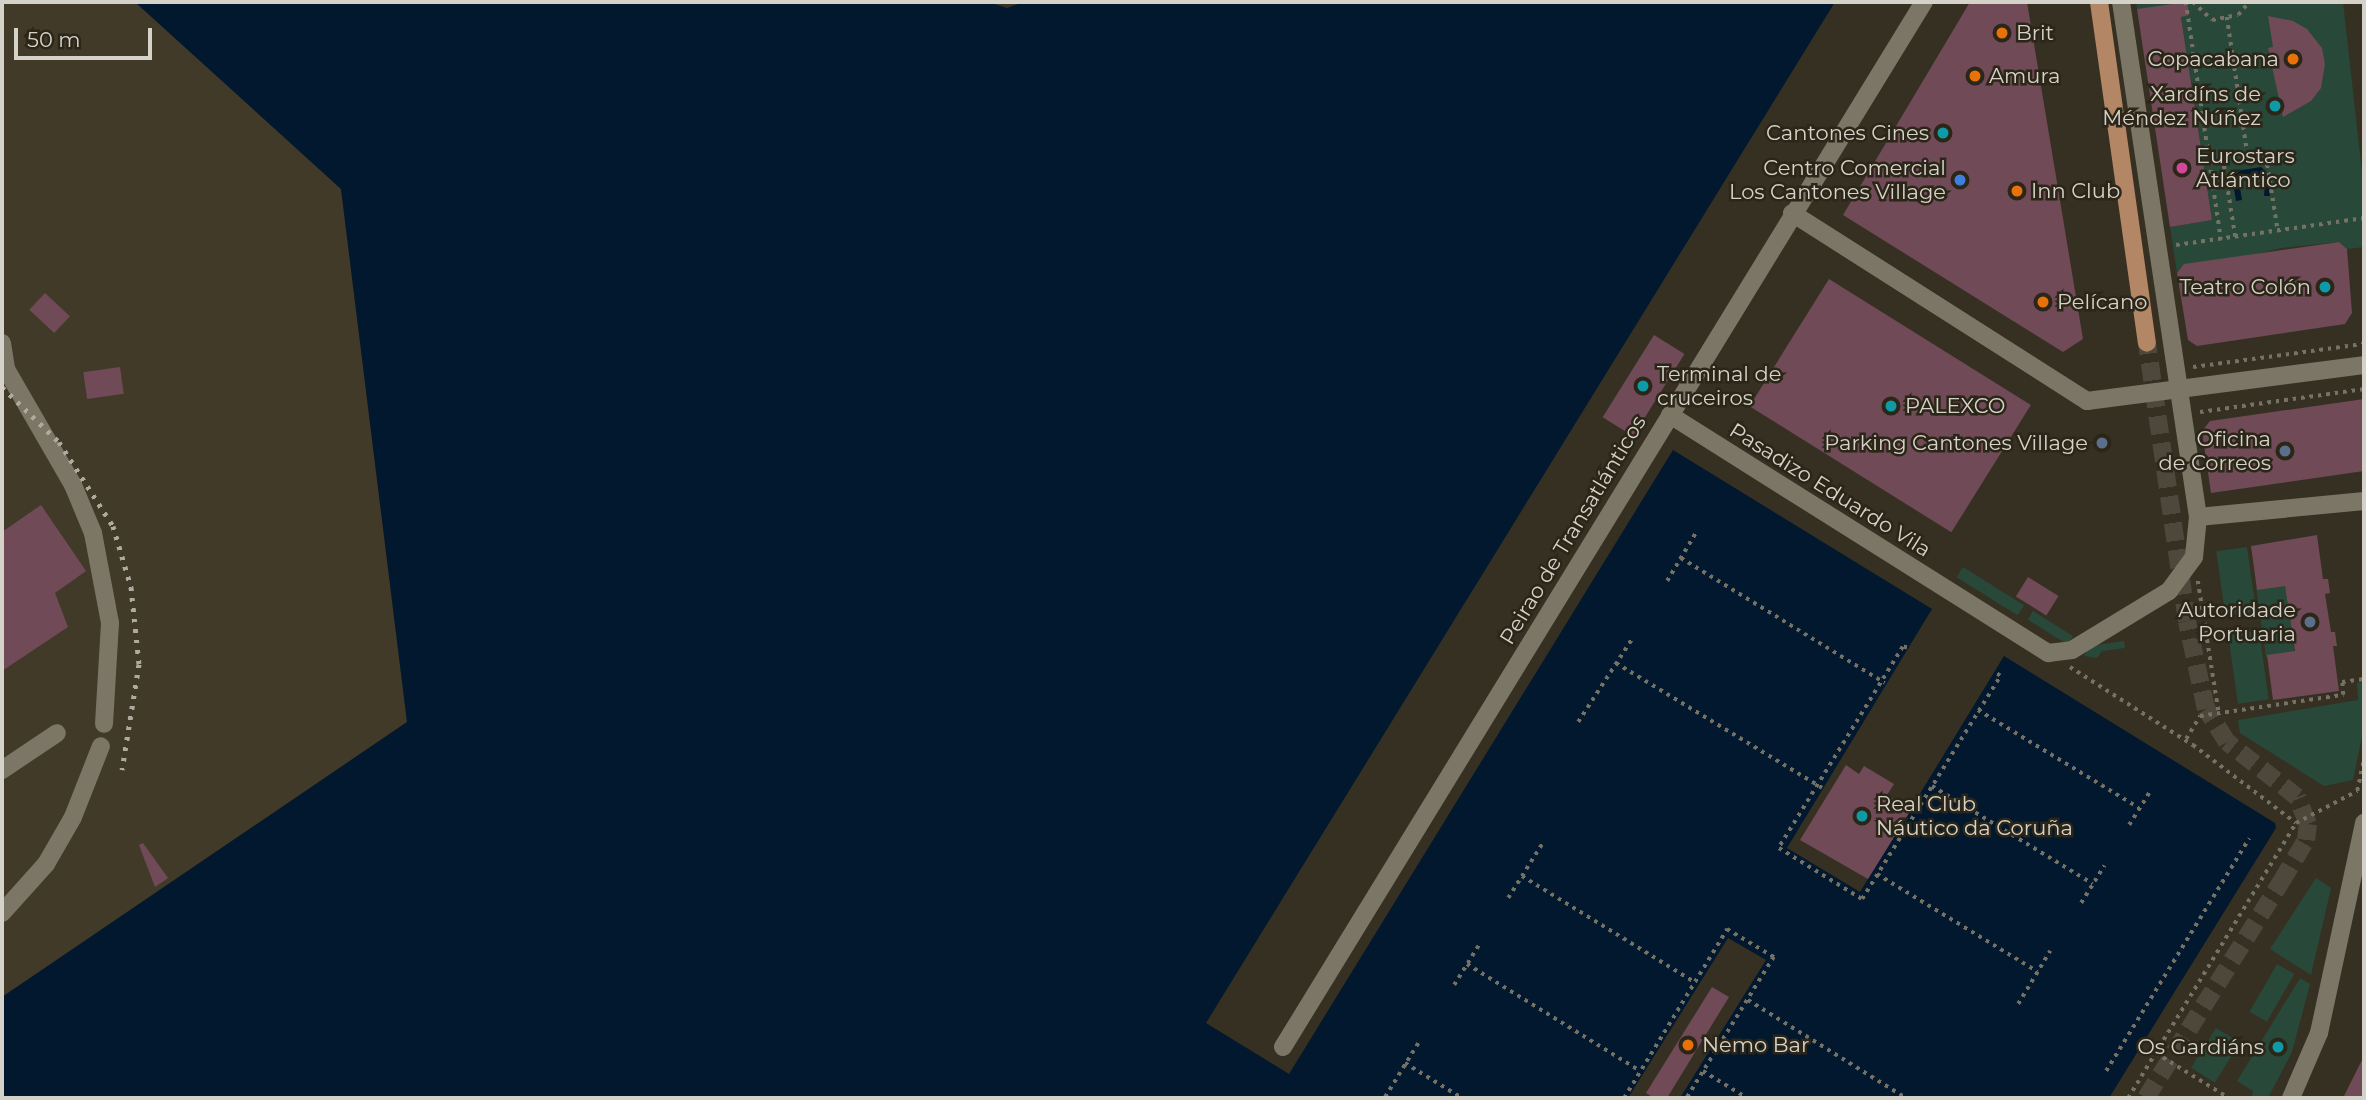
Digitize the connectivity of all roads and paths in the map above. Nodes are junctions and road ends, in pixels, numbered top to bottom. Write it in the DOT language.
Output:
graph roads {
  1 [pos="1924,2"];
  2 [pos="2099,2"];
  3 [pos="2121,2"];
  4 [pos="2186,2"];
  5 [pos="2193,2"];
  6 [pos="2249,2"];
  7 [pos="2227,17"];
  8 [pos="2248,158"];
  9 [pos="1792,213"];
  10 [pos="2364,218"];
  11 [pos="2278,231"];
  12 [pos="2235,237"];
  13 [pos="2221,239"];
  14 [pos="2168,246"];
  15 [pos="2,342"];
  16 [pos="2147,343"];
  17 [pos="2364,344"];
  18 [pos="2364,365"];
  19 [pos="4,368"];
  20 [pos="2186,368"];
  21 [pos="2182,386"];
  22 [pos="2364,389"];
  23 [pos="2193,413"];
  24 [pos="1670,415"];
  25 [pos="2364,501"];
  26 [pos="2198,517"];
  27 [pos="1695,534"];
  28 [pos="2194,556"];
  29 [pos="1681,558"];
  30 [pos="1667,581"];
  31 [pos="1632,639"];
  32 [pos="1907,648"];
  33 [pos="2048,653"];
  34 [pos="1616,663"];
  35 [pos="1994,672"];
  36 [pos="2364,679"];
  37 [pos="1884,682"];
  38 [pos="1979,710"];
  39 [pos="2219,713"];
  40 [pos="1578,722"];
  41 [pos="104,724"];
  42 [pos="57,733"];
  43 [pos="2186,740"];
  44 [pos="101,746"];
  45 [pos="2364,757"];
  46 [pos="2,770"];
  47 [pos="2363,770"];
  48 [pos="1932,786"];
  49 [pos="1819,787"];
  50 [pos="2149,793"];
  51 [pos="2139,808"];
  52 [pos="2296,822"];
  53 [pos="2364,822"];
  54 [pos="2129,825"];
  55 [pos="2249,839"];
  56 [pos="1542,844"];
  57 [pos="2104,866"];
  58 [pos="1877,874"];
  59 [pos="1522,876"];
  60 [pos="2093,884"];
  61 [pos="2357,895"];
  62 [pos="1508,898"];
  63 [pos="2081,903"];
  64 [pos="2,914"];
  65 [pos="1480,943"];
  66 [pos="2050,951"];
  67 [pos="1467,964"];
  68 [pos="2038,972"];
  69 [pos="1695,982"];
  70 [pos="1454,985"];
  71 [pos="1748,1000"];
  72 [pos="2018,1004"];
  73 [pos="1420,1040"];
  74 [pos="1283,1047"];
  75 [pos="2156,1053"];
  76 [pos="1405,1063"];
  77 [pos="1640,1071"];
  78 [pos="1703,1071"];
  79 [pos="2106,1071"];
  80 [pos="1385,1097"];
  81 [pos="1462,1098"];
  82 [pos="1623,1098"];
  83 [pos="1687,1098"];
  84 [pos="1747,1098"];
  85 [pos="1906,1098"];
  86 [pos="2128,1098"];
  87 [pos="2229,1098"];
  88 [pos="2291,1098"];
  1 -- 9 [label="street, Peirao de Transatlánticos"];
  2 -- 16 [label="main road"];
  3 -- 21 [label="street"];
  4 -- 13 [label="path"];
  5 -- 7 [label="path"];
  6 -- 7 [label="path"];
  7 -- 8 [label="path"];
  8 -- 11 [label="path"];
  8 -- 12 [label="path"];
  9 -- 21 [label="street"];
  9 -- 24 [label="street, Peirao de Transatlánticos"];
  10 -- 11 [label="path"];
  11 -- 12 [label="path"];
  12 -- 13 [label="path"];
  13 -- 14 [label="path"];
  15 -- 19 [label="street"];
  17 -- 20 [label="path"];
  18 -- 21 [label="street"];
  19 -- 41 [label="street"];
  21 -- 26 [label="street"];
  22 -- 23 [label="path"];
  24 -- 33 [label="street, Pasadizo Eduardo Vila"];
  24 -- 74 [label="street, Peirao de Transatlánticos"];
  25 -- 26 [label="street"];
  26 -- 28 [label="street"];
  27 -- 29 [label="path"];
  28 -- 33 [label="street"];
  28 -- 39 [label="path"];
  29 -- 30 [label="path"];
  29 -- 37 [label="path"];
  31 -- 34 [label="path"];
  32 -- 37 [label="path"];
  33 -- 43 [label="path"];
  34 -- 40 [label="path"];
  34 -- 49 [label="path"];
  35 -- 38 [label="path"];
  36 -- 39 [label="path"];
  37 -- 49 [label="path"];
  38 -- 48 [label="path"];
  38 -- 51 [label="path"];
  39 -- 43 [label="path"];
  42 -- 46 [label="street"];
  43 -- 52 [label="path"];
  44 -- 64 [label="street"];
  45 -- 47 [label="path"];
  47 -- 52 [label="path"];
  48 -- 58 [label="path"];
  48 -- 60 [label="path"];
  49 -- 58 [label="path"];
  50 -- 51 [label="path"];
  51 -- 54 [label="path"];
  52 -- 75 [label="path"];
  53 -- 61 [label="street"];
  55 -- 79 [label="path"];
  56 -- 59 [label="path"];
  57 -- 60 [label="path"];
  58 -- 68 [label="path"];
  59 -- 62 [label="path"];
  59 -- 69 [label="path"];
  60 -- 63 [label="path"];
  61 -- 88 [label="street"];
  65 -- 67 [label="path"];
  66 -- 68 [label="path"];
  67 -- 70 [label="path"];
  67 -- 77 [label="path"];
  68 -- 72 [label="path"];
  69 -- 71 [label="path"];
  69 -- 77 [label="path"];
  71 -- 78 [label="path"];
  71 -- 85 [label="path"];
  73 -- 76 [label="path"];
  75 -- 86 [label="path"];
  75 -- 87 [label="path"];
  76 -- 80 [label="path"];
  76 -- 81 [label="path"];
  77 -- 82 [label="path"];
  78 -- 83 [label="path"];
  78 -- 84 [label="path"];
}
